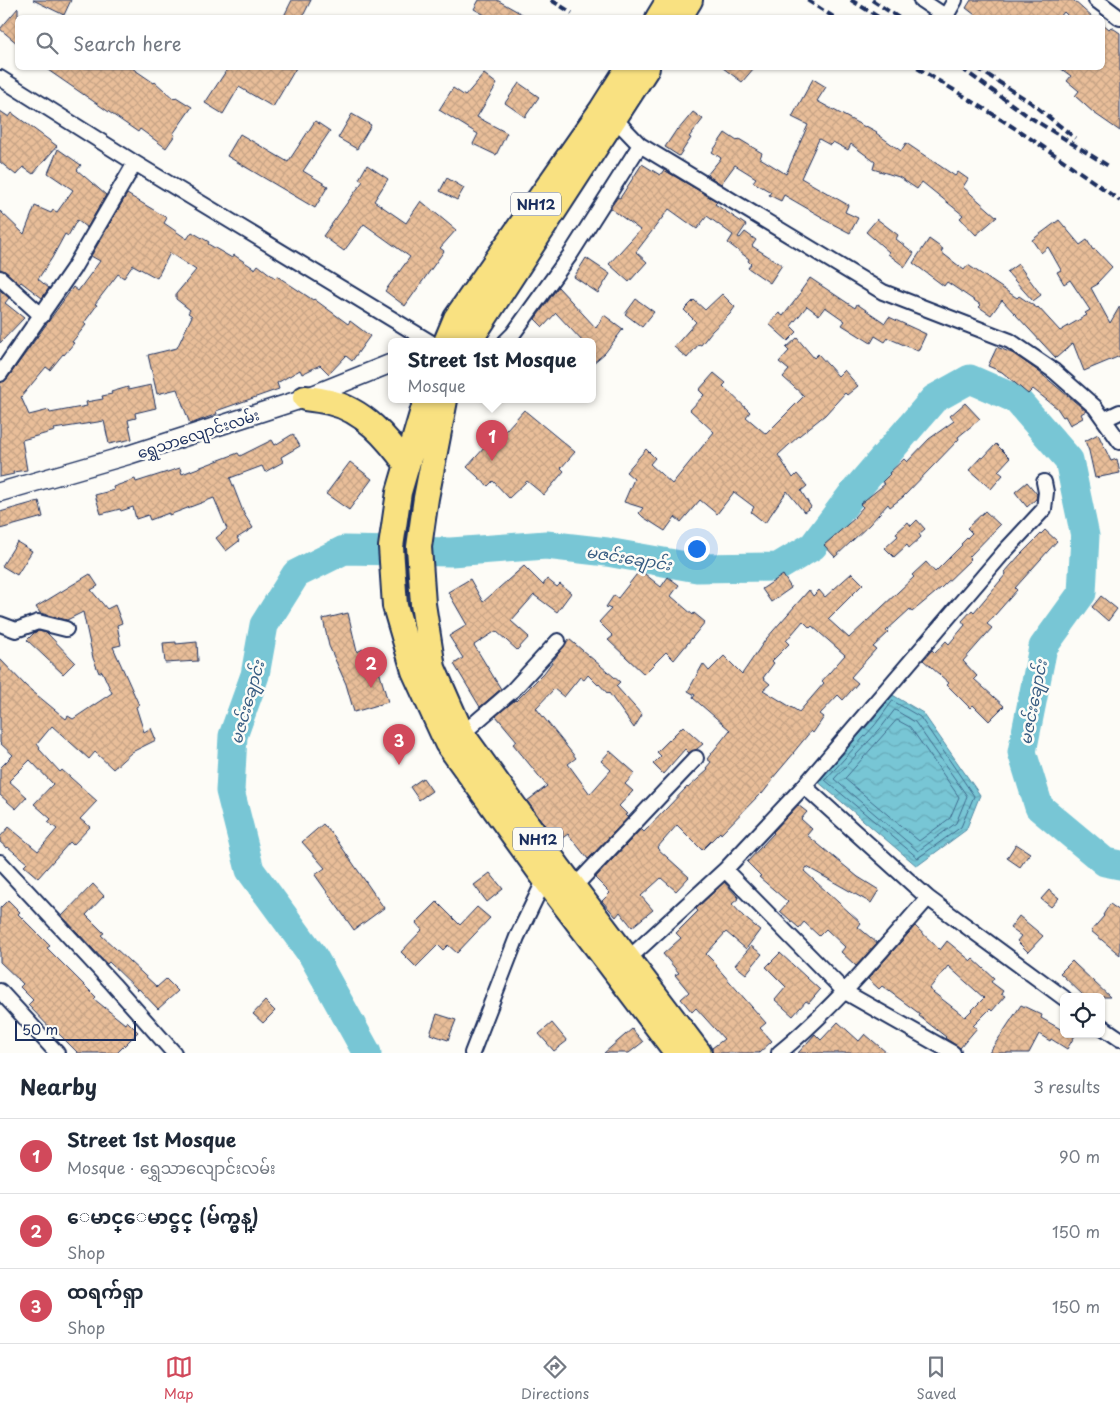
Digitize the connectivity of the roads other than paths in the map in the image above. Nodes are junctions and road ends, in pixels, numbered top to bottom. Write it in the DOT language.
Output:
graph roads {
  1 [pos="921,0"];
  2 [pos="956,0"];
  3 [pos="1096,0"];
  4 [pos="681,6"];
  5 [pos="664,15"];
  6 [pos="944,15"];
  7 [pos="948,15"];
  8 [pos="1120,18"];
  9 [pos="627,70"];
  10 [pos="646,70"];
  11 [pos="0,78"];
  12 [pos="615,119"];
  13 [pos="640,145"];
  14 [pos="135,164"];
  15 [pos="0,278"];
  16 [pos="42,316"];
  17 [pos="447,338"];
  18 [pos="451,338"];
  19 [pos="452,338"];
  20 [pos="509,338"];
  21 [pos="388,365"];
  22 [pos="0,374"];
  23 [pos="305,398"];
  24 [pos="425,403"];
  25 [pos="444,403"];
  26 [pos="1120,412"];
  27 [pos="1105,419"];
  28 [pos="1120,442"];
  29 [pos="407,465"];
  30 [pos="1044,482"];
  31 [pos="0,492"];
  32 [pos="0,624"];
  33 [pos="66,629"];
  34 [pos="558,641"];
  35 [pos="462,734"];
  36 [pos="696,758"];
  37 [pos="804,786"];
  38 [pos="0,862"];
  39 [pos="725,870"];
  40 [pos="545,879"];
  41 [pos="574,887"];
  42 [pos="928,898"];
  43 [pos="628,959"];
  44 [pos="0,991"];
  45 [pos="845,992"];
  46 [pos="1060,995"];
  47 [pos="1105,1029"];
  48 [pos="1120,1038"];
  49 [pos="57,1053"];
  50 [pos="174,1053"];
  51 [pos="472,1053"];
  52 [pos="677,1053"];
  53 [pos="699,1053"];
  54 [pos="779,1053"];
  55 [pos="953,1053"];
  1 -- 6 [label="street"];
  2 -- 7 [label="street"];
  3 -- 8 [label="street"];
  4 -- 5 [label="highway"];
  9 -- 18 [label="highway, NH12"];
  10 -- 12 [label="highway, NH12"];
  11 -- 14 [label="street"];
  12 -- 13 [label="street"];
  12 -- 19 [label="highway, NH12"];
  13 -- 20 [label="street"];
  13 -- 27 [label="street"];
  14 -- 16 [label="street"];
  14 -- 17 [label="street"];
  15 -- 16 [label="street"];
  16 -- 22 [label="street"];
  21 -- 23 [label="street, ရွှေသာလျောင်းလမ်း"];
  23 -- 29 [label="highway"];
  23 -- 31 [label="street, ရွှေသာလျောင်းလမ်း"];
  24 -- 29 [label="highway, NH12"];
  25 -- 35 [label="highway, NH12"];
  26 -- 27 [label="street"];
  27 -- 28 [label="street"];
  29 -- 40 [label="highway, NH12"];
  30 -- 37 [label="street"];
  32 -- 33 [label="street"];
  34 -- 35 [label="street"];
  35 -- 41 [label="highway, NH12"];
  36 -- 41 [label="street"];
  37 -- 39 [label="street"];
  37 -- 42 [label="street"];
  38 -- 50 [label="street"];
  39 -- 43 [label="street"];
  39 -- 45 [label="street"];
  40 -- 51 [label="street"];
  40 -- 52 [label="highway, NH12"];
  41 -- 43 [label="highway, NH12"];
  42 -- 45 [label="street"];
  42 -- 46 [label="street"];
  43 -- 53 [label="highway, NH12"];
  44 -- 49 [label="street"];
  45 -- 54 [label="street"];
  45 -- 55 [label="street"];
  47 -- 48 [label="street"];
}
